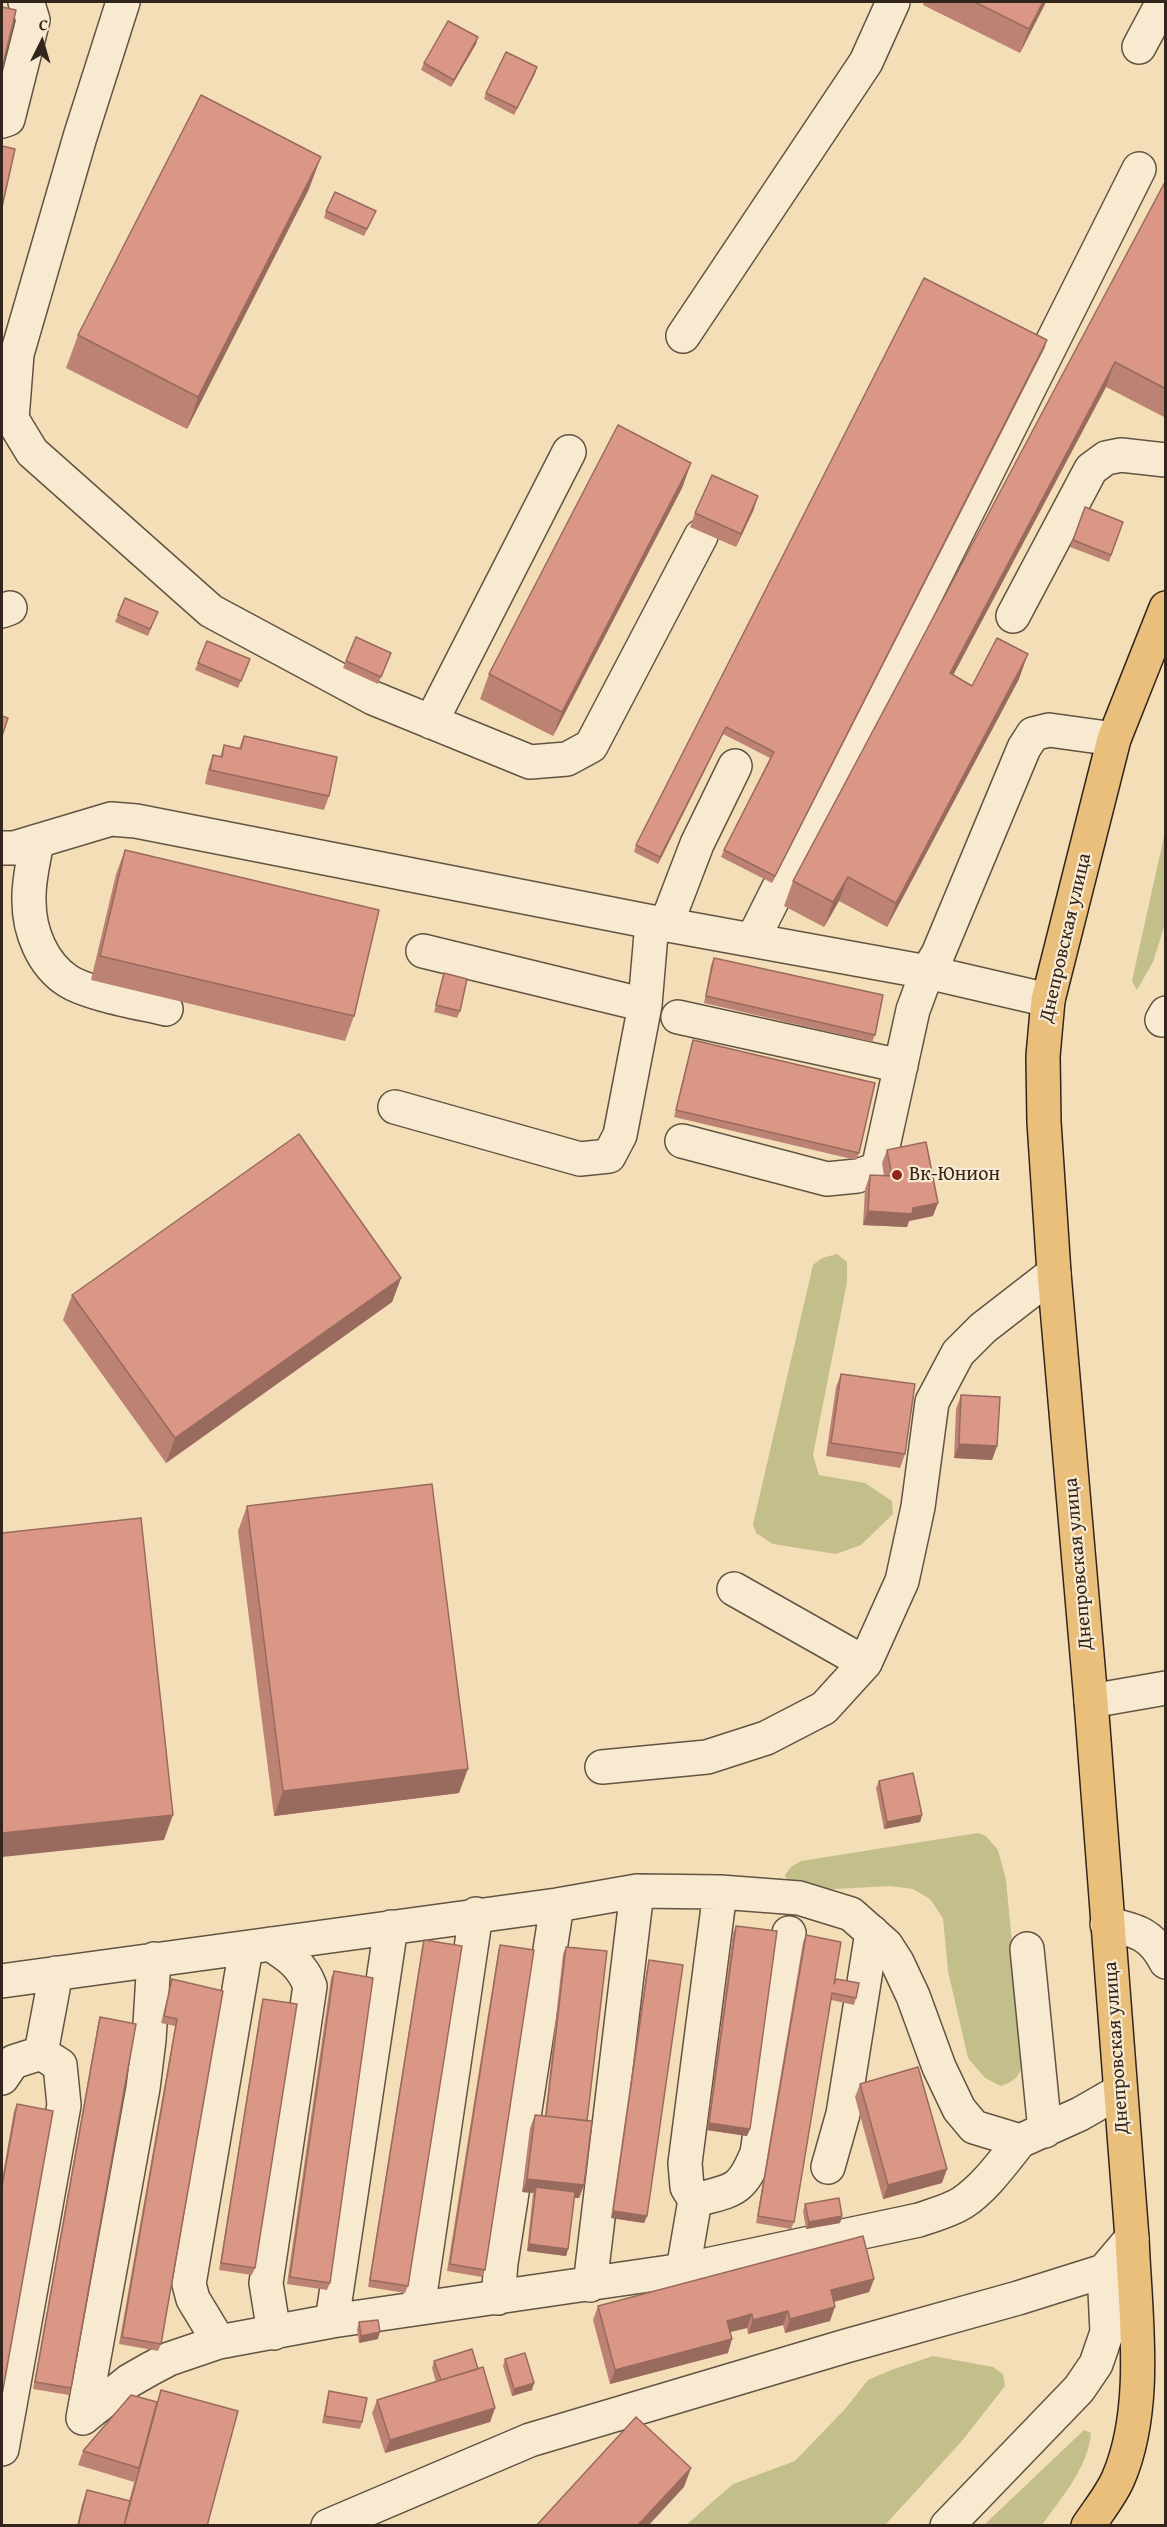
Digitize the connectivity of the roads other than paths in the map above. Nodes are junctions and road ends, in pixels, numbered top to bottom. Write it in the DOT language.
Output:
graph roads {
  1 [pos="123,2"];
  2 [pos="893,2"];
  3 [pos="1163,2"];
  4 [pos="36,6"];
  5 [pos="1139,47"];
  6 [pos="2,121"];
  7 [pos="1139,169"];
  8 [pos="683,336"];
  9 [pos="7,418"];
  10 [pos="569,452"];
  11 [pos="1166,460"];
  12 [pos="701,536"];
  13 [pos="1166,608"];
  14 [pos="1013,616"];
  15 [pos="432,722"];
  16 [pos="1114,739"];
  17 [pos="735,766"];
  18 [pos="37,841"];
  19 [pos="2,848"];
  20 [pos="659,923"];
  21 [pos="753,939"];
  22 [pos="423,951"];
  23 [pos="927,972"];
  24 [pos="1048,1000"];
  25 [pos="645,1005"];
  26 [pos="166,1009"];
  27 [pos="678,1017"];
  28 [pos="901,1066"];
  29 [pos="395,1107"];
  30 [pos="682,1141"];
  31 [pos="1054,1273"];
  32 [pos="734,1589"];
  33 [pos="865,1663"];
  34 [pos="1166,1688"];
  35 [pos="1091,1701"];
  36 [pos="602,1767"];
  37 [pos="637,1891"];
  38 [pos="720,1892"];
  39 [pos="556,1905"];
  40 [pos="476,1914"];
  41 [pos="1107,1924"];
  42 [pos="391,1927"];
  43 [pos="872,1932"];
  44 [pos="789,1933"];
  45 [pos="258,1946"];
  46 [pos="1027,1949"];
  47 [pos="154,1959"];
  48 [pos="1166,1962"];
  49 [pos="56,1973"];
  50 [pos="2,1981"];
  51 [pos="41,2053"];
  52 [pos="2,2078"];
  53 [pos="1120,2091"];
  54 [pos="1033,2136"];
  55 [pos="828,2167"];
  56 [pos="695,2200"];
  57 [pos="1132,2238"];
  58 [pos="683,2270"];
  59 [pos="1104,2271"];
  60 [pos="590,2285"];
  61 [pos="498,2298"];
  62 [pos="418,2308"];
  63 [pos="332,2321"];
  64 [pos="274,2333"];
  65 [pos="219,2342"];
  66 [pos="2,2449"];
  67 [pos="328,2526"];
  68 [pos="946,2526"];
  69 [pos="1088,2526"];
  1 -- 9 [label="lane"];
  2 -- 8 [label="lane"];
  3 -- 5 [label="lane"];
  4 -- 6 [label="lane"];
  7 -- 21 [label="lane"];
  9 -- 15 [label="lane"];
  10 -- 15 [label="lane"];
  11 -- 14 [label="lane"];
  12 -- 15 [label="lane"];
  13 -- 16 [label="main road, Днепровская улица"];
  16 -- 23 [label="lane"];
  16 -- 24 [label="main road, Днепровская улица"];
  17 -- 20 [label="lane"];
  18 -- 19 [label="lane"];
  18 -- 20 [label="lane"];
  18 -- 26 [label="lane"];
  20 -- 21 [label="lane"];
  20 -- 25 [label="lane"];
  21 -- 23 [label="lane"];
  22 -- 25 [label="lane"];
  23 -- 24 [label="lane"];
  23 -- 28 [label="lane"];
  24 -- 31 [label="main road, Днепровская улица"];
  25 -- 29 [label="lane"];
  27 -- 28 [label="lane"];
  28 -- 30 [label="lane"];
  31 -- 33 [label="lane"];
  31 -- 35 [label="main road, Днепровская улица"];
  32 -- 33 [label="lane"];
  33 -- 36 [label="lane"];
  34 -- 35 [label="lane"];
  35 -- 41 [label="main road, Днепровская улица"];
  37 -- 38 [label="lane"];
  37 -- 39 [label="lane"];
  37 -- 60 [label="lane"];
  38 -- 43 [label="lane"];
  38 -- 56 [label="lane"];
  39 -- 40 [label="lane"];
  39 -- 61 [label="lane"];
  40 -- 42 [label="lane"];
  40 -- 62 [label="lane"];
  41 -- 48 [label="lane"];
  41 -- 53 [label="main road, Днепровская улица"];
  42 -- 45 [label="lane"];
  42 -- 63 [label="lane"];
  43 -- 54 [label="lane"];
  43 -- 55 [label="lane"];
  44 -- 56 [label="lane"];
  45 -- 47 [label="lane"];
  45 -- 64 [label="lane"];
  45 -- 65 [label="lane"];
  46 -- 54 [label="lane"];
  47 -- 49 [label="lane"];
  47 -- 65 [label="lane"];
  49 -- 50 [label="lane"];
  49 -- 51 [label="lane"];
  51 -- 52 [label="lane"];
  51 -- 66 [label="lane"];
  53 -- 54 [label="lane"];
  53 -- 57 [label="main road, Днепровская улица"];
  54 -- 58 [label="lane"];
  56 -- 58 [label="lane"];
  57 -- 59 [label="lane"];
  57 -- 69 [label="main road, Днепровская улица"];
  58 -- 60 [label="lane"];
  59 -- 67 [label="lane"];
  59 -- 68 [label="lane"];
  60 -- 61 [label="lane"];
  61 -- 62 [label="lane"];
  62 -- 63 [label="lane"];
  63 -- 64 [label="lane"];
  64 -- 65 [label="lane"];
}
